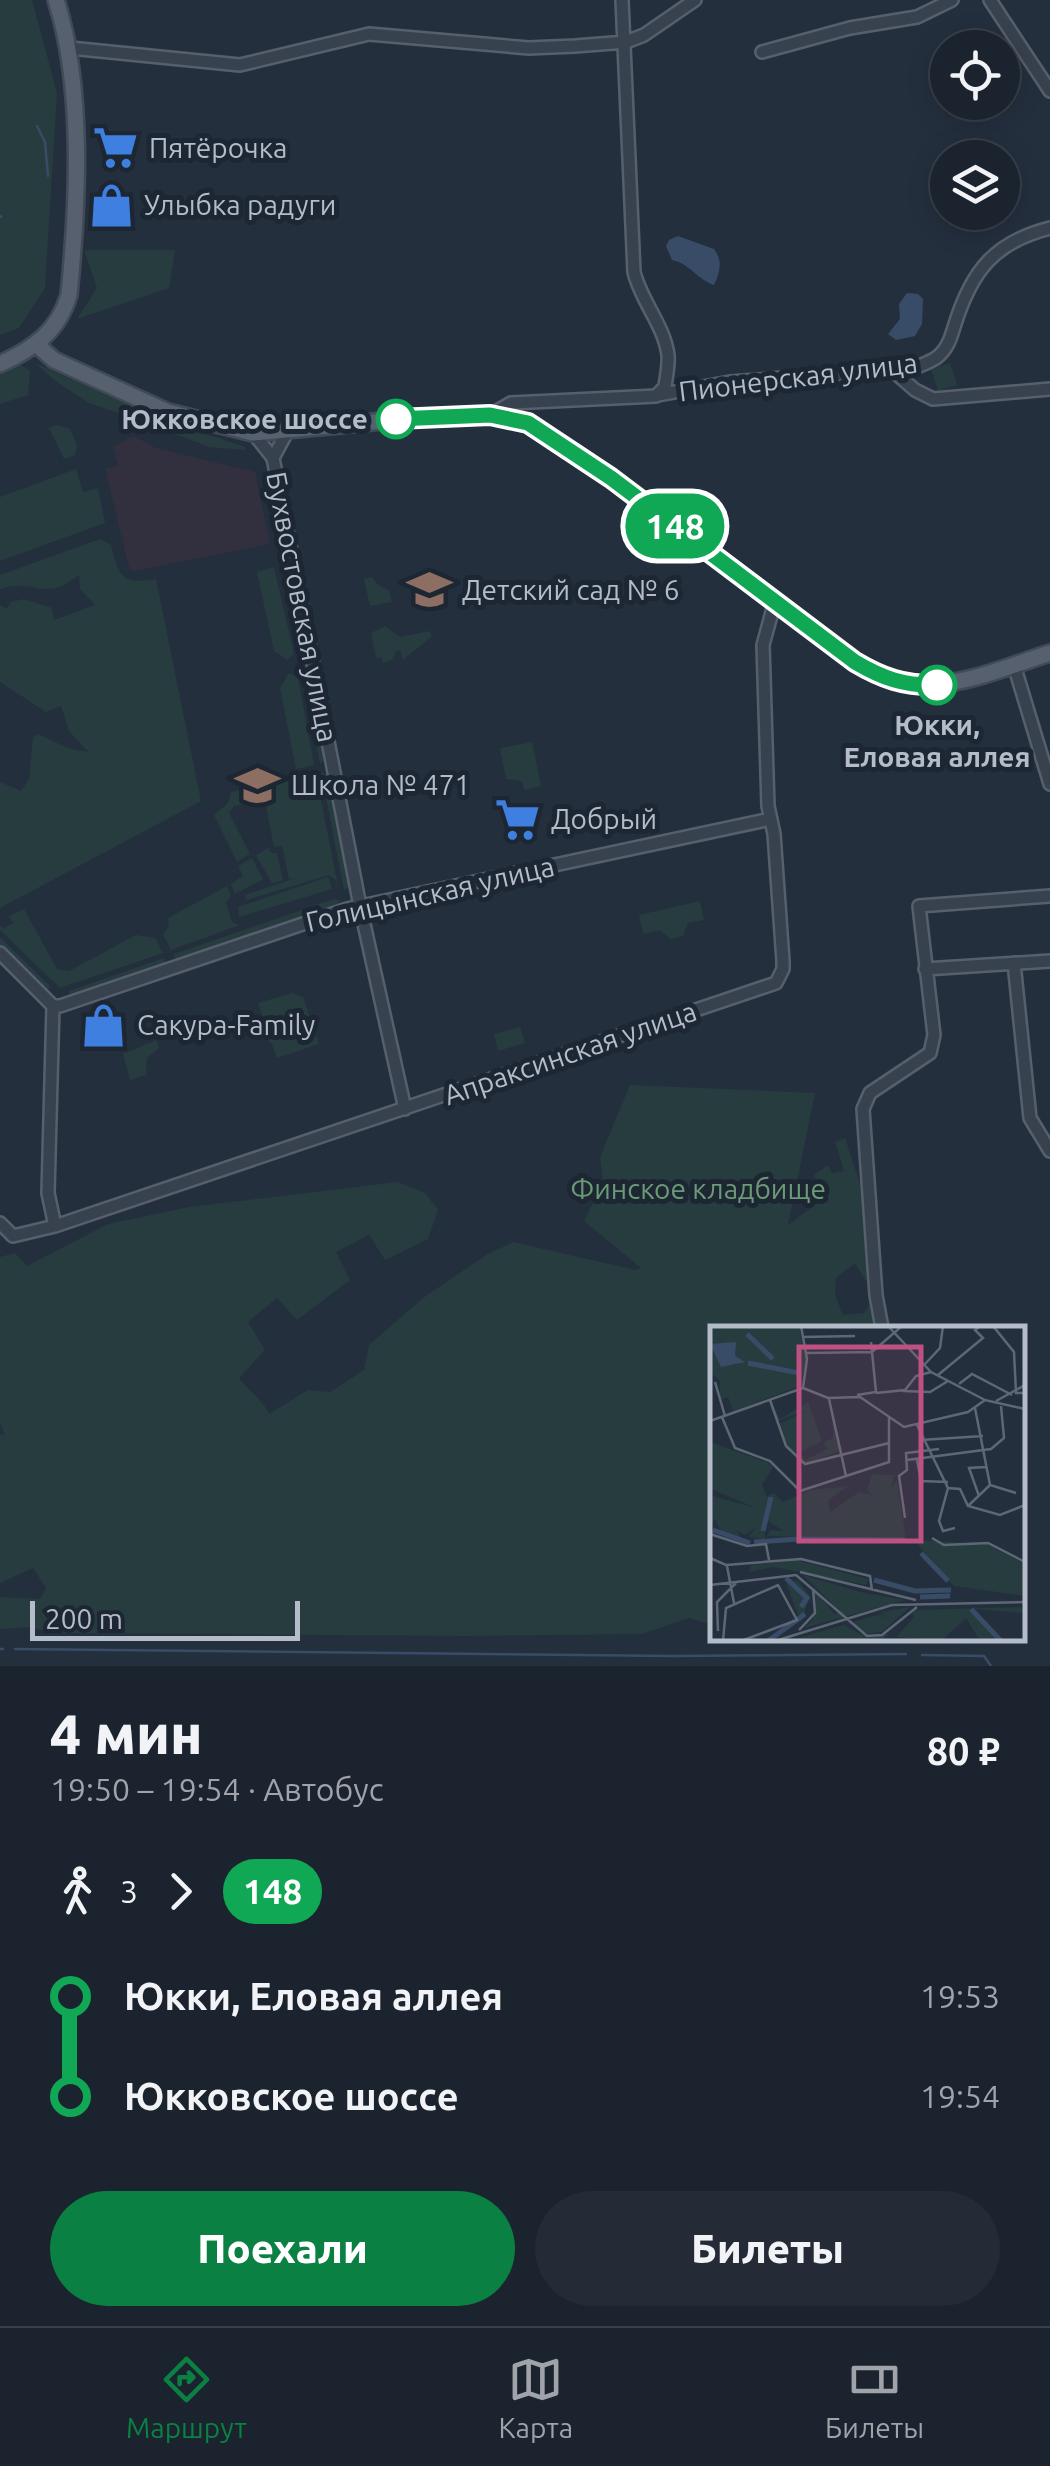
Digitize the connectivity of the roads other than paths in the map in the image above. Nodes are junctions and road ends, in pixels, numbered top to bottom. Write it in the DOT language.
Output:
graph roads {
  1 [pos="56,0"];
  2 [pos="622,0"];
  3 [pos="695,0"];
  4 [pos="952,0"];
  5 [pos="990,0"];
  6 [pos="626,42"];
  7 [pos="70,48"];
  8 [pos="762,52"];
  9 [pos="1050,91"];
  10 [pos="1050,228"];
  11 [pos="37,344"];
  12 [pos="0,364"];
  13 [pos="892,370"];
  14 [pos="1050,389"];
  15 [pos="656,396"];
  16 [pos="490,415"];
  17 [pos="288,432"];
  18 [pos="253,434"];
  19 [pos="273,458"];
  20 [pos="775,602"];
  21 [pos="1050,653"];
  22 [pos="1014,665"];
  23 [pos="1050,784"];
  24 [pos="771,819"];
  25 [pos="1050,896"];
  26 [pos="360,906"];
  27 [pos="0,953"];
  28 [pos="1050,960"];
  29 [pos="1014,964"];
  30 [pos="926,969"];
  31 [pos="53,1006"];
  32 [pos="404,1108"];
  33 [pos="1050,1151"];
  34 [pos="0,1223"];
  35 [pos="55,1226"];
  36 [pos="882,1326"];
  1 -- 7 [label="main road"];
  2 -- 6 [label="street"];
  3 -- 6 [label="street"];
  4 -- 8 [label="street"];
  5 -- 9 [label="street"];
  6 -- 7 [label="street"];
  6 -- 15 [label="street"];
  7 -- 11 [label="main road"];
  10 -- 13 [label="street, Пионерская улица"];
  11 -- 12 [label="main road"];
  11 -- 18 [label="main road"];
  13 -- 14 [label="street"];
  13 -- 15 [label="street, Пионерская улица"];
  15 -- 16 [label="street, Пионерская улица"];
  16 -- 17 [label="main road"];
  16 -- 20 [label="main road"];
  17 -- 18 [label="main road"];
  17 -- 19 [label="street, Бухвостовская улица"];
  18 -- 19 [label="street, Бухвостовская улица"];
  19 -- 26 [label="street, Бухвостовская улица"];
  20 -- 22 [label="main road"];
  20 -- 24 [label="street, Апраксинская улица"];
  21 -- 22 [label="main road"];
  22 -- 23 [label="street"];
  24 -- 26 [label="street, Голицынская улица"];
  24 -- 32 [label="street, Апраксинская улица"];
  25 -- 30 [label="street"];
  26 -- 31 [label="street, Голицынская улица"];
  26 -- 32 [label="street, Бухвостовская улица"];
  27 -- 31 [label="street"];
  28 -- 29 [label="street"];
  29 -- 30 [label="street"];
  29 -- 33 [label="street"];
  30 -- 36 [label="street"];
  31 -- 35 [label="street"];
  32 -- 35 [label="street, Апраксинская улица"];
  34 -- 35 [label="street, Апраксинская улица"];
}
